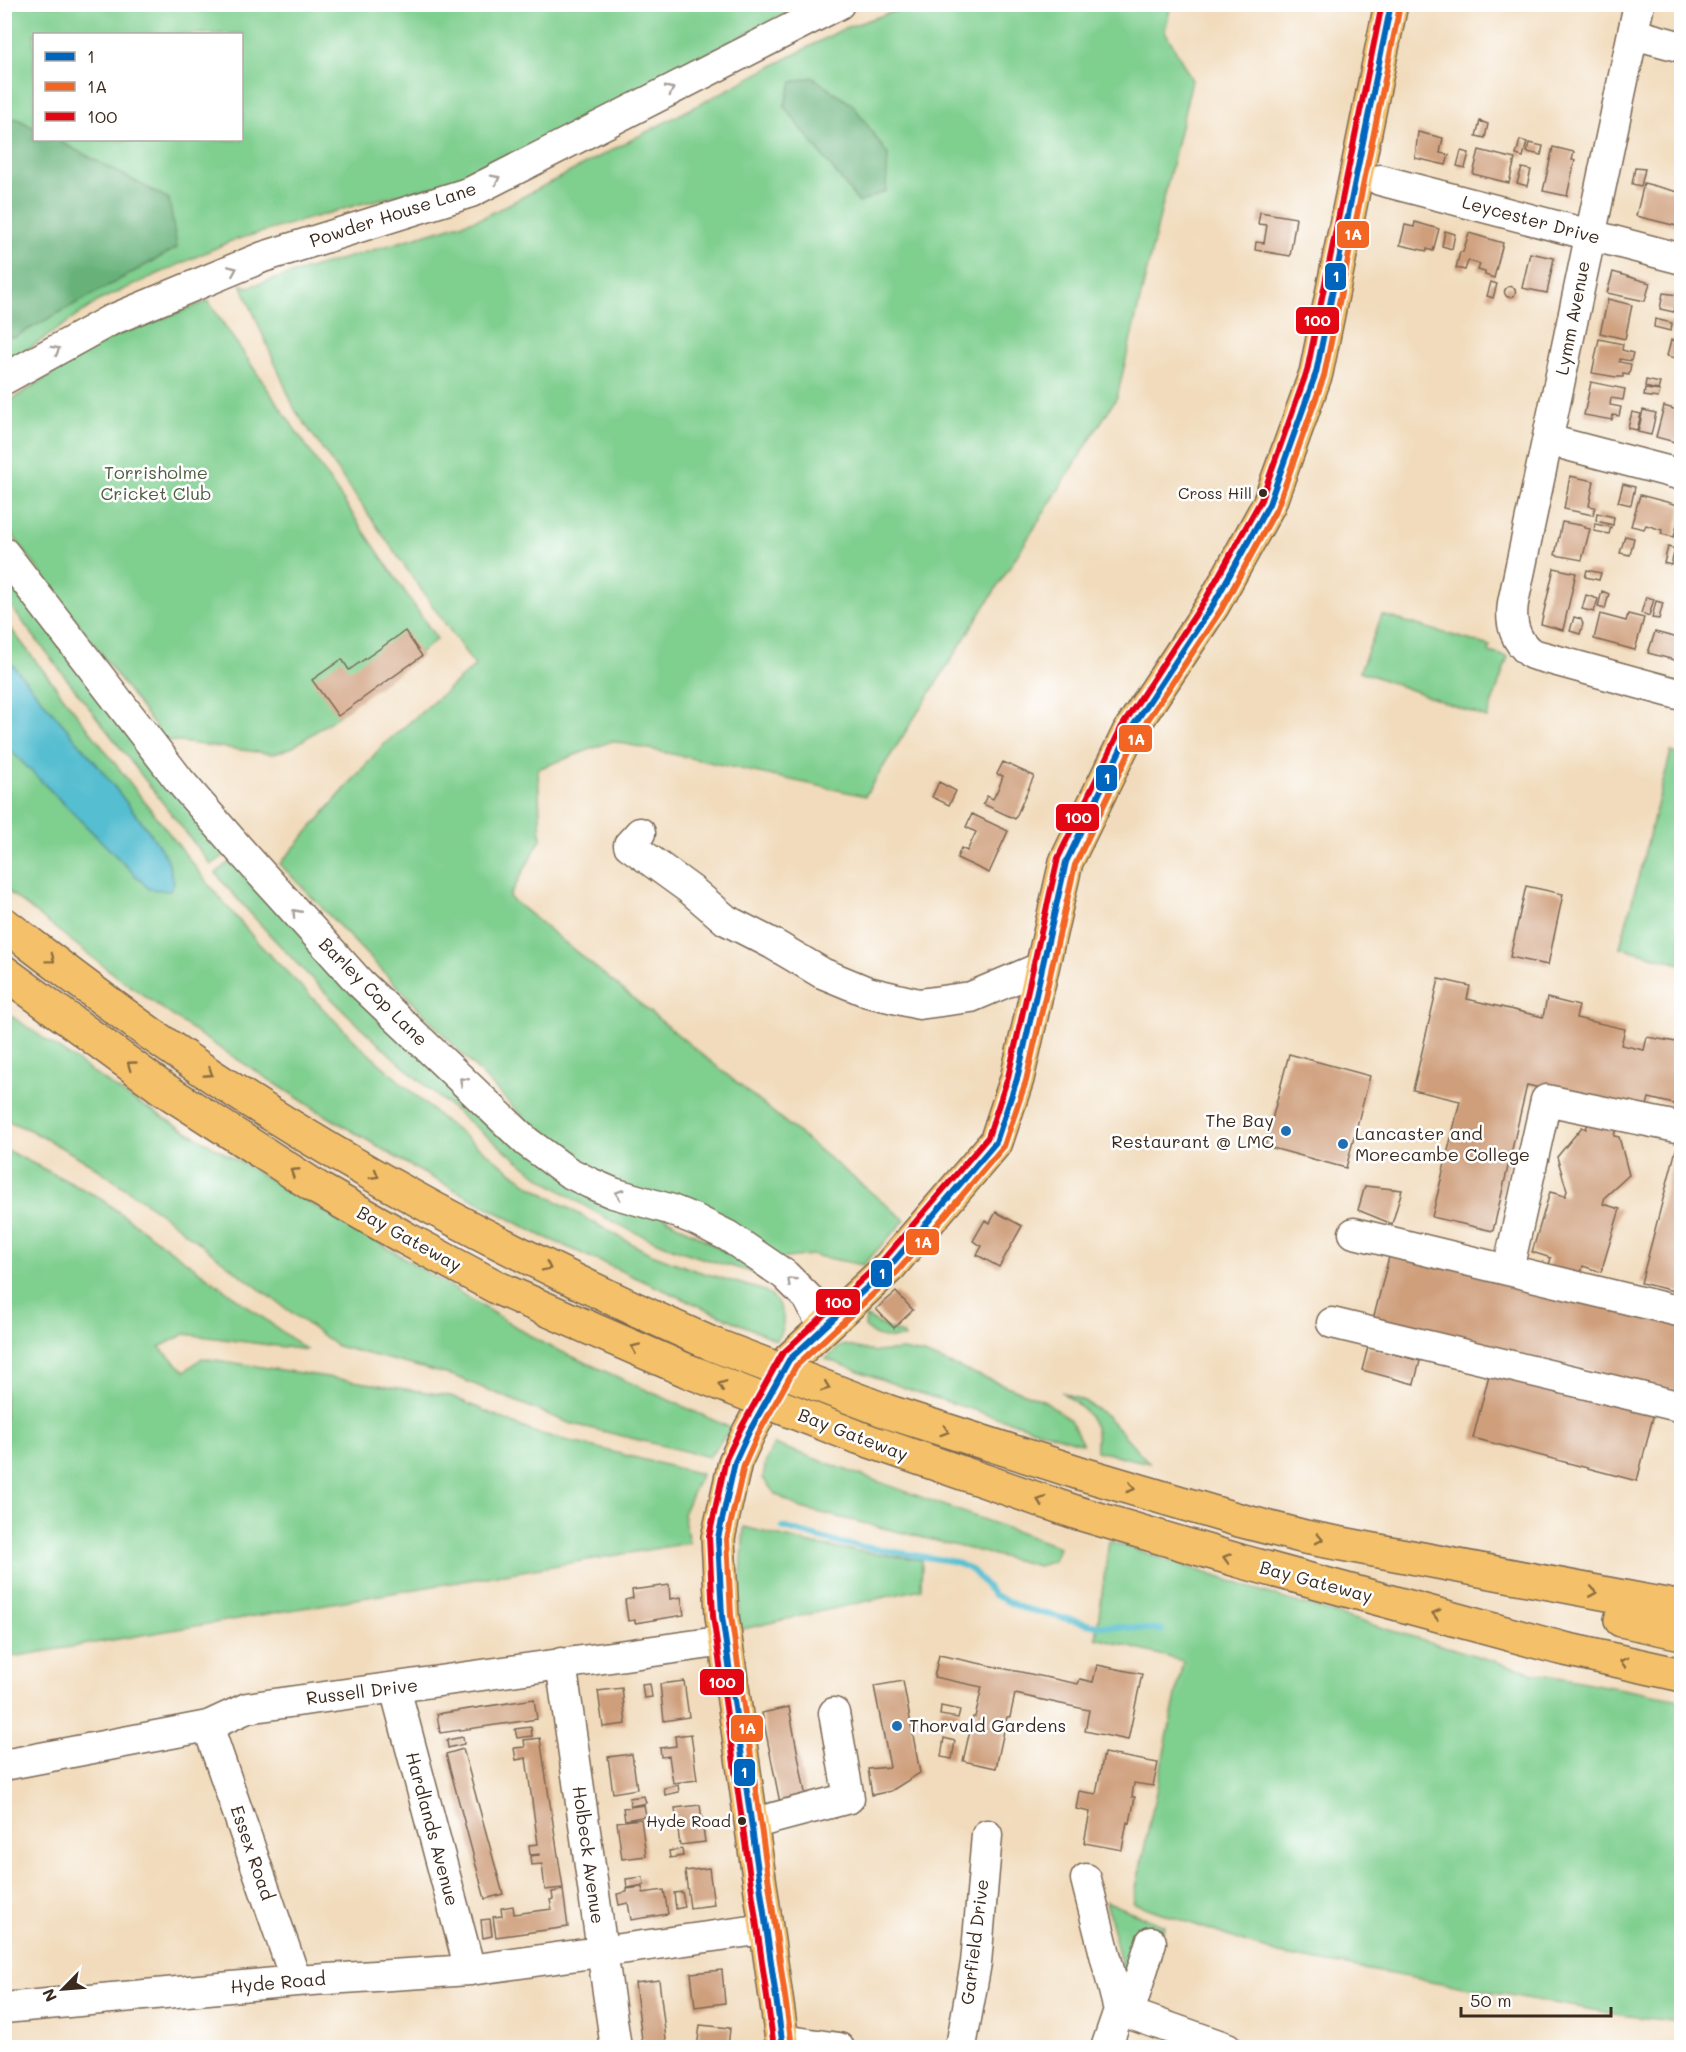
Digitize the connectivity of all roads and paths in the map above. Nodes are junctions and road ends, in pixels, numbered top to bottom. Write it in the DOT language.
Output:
graph roads {
  1 [pos="839,4"];
  2 [pos="1391,4"];
  3 [pos="1639,4"];
  4 [pos="1634,34"];
  5 [pos="1682,47"];
  6 [pos="1380,180"];
  7 [pos="1590,235"];
  8 [pos="1682,259"];
  9 [pos="4,379"];
  10 [pos="1548,440"];
  11 [pos="1682,475"];
  12 [pos="4,553"];
  13 [pos="1682,695"];
  14 [pos="630,845"];
  15 [pos="4,924"];
  16 [pos="1042,967"];
  17 [pos="4,972"];
  18 [pos="1682,1128"];
  19 [pos="1354,1233"];
  20 [pos="1508,1270"];
  21 [pos="1682,1312"];
  22 [pos="1332,1323"];
  23 [pos="818,1334"];
  24 [pos="1682,1407"];
  25 [pos="1681,1614"];
  26 [pos="725,1641"];
  27 [pos="561,1663"];
  28 [pos="1682,1675"];
  29 [pos="395,1688"];
  30 [pos="834,1713"];
  31 [pos="208,1726"];
  32 [pos="4,1765"];
  33 [pos="751,1824"];
  34 [pos="987,1835"];
  35 [pos="1086,1879"];
  36 [pos="765,1929"];
  37 [pos="1151,1942"];
  38 [pos="602,1951"];
  39 [pos="470,1970"];
  40 [pos="296,1981"];
  41 [pos="4,2008"];
  42 [pos="1124,2012"];
  43 [pos="781,2044"];
  44 [pos="616,2048"];
  45 [pos="839,2048"];
  46 [pos="958,2048"];
  47 [pos="1106,2048"];
  48 [pos="1227,2048"];
  9 -- 1 [label="street, Powder House Lane, one-way"];
  2 -- 16 [label="main road"];
  3 -- 4 [label="street, Lymm Avenue"];
  4 -- 5 [label="street"];
  4 -- 7 [label="street, Lymm Avenue"];
  6 -- 7 [label="street, Leycester Drive"];
  7 -- 8 [label="street, Leycester Drive"];
  7 -- 10 [label="street, Lymm Avenue"];
  10 -- 11 [label="street"];
  10 -- 13 [label="street, Lymm Avenue"];
  23 -- 12 [label="street, Barley Cop Lane, one-way"];
  14 -- 16 [label="street"];
  15 -- 25 [label="main road, Bay Gateway, one-way, bridge"];
  16 -- 23 [label="main road"];
  28 -- 17 [label="main road, Bay Gateway, one-way, bridge"];
  18 -- 20 [label="street"];
  19 -- 20 [label="street"];
  20 -- 21 [label="street"];
  22 -- 24 [label="street"];
  23 -- 26 [label="main road"];
  26 -- 27 [label="street, Russell Drive"];
  26 -- 33 [label="main road"];
  27 -- 29 [label="street, Russell Drive"];
  27 -- 38 [label="street, Holbeck Avenue"];
  29 -- 31 [label="street, Russell Drive"];
  29 -- 39 [label="street, Hardlands Avenue"];
  30 -- 33 [label="street"];
  31 -- 32 [label="street, Russell Drive"];
  31 -- 40 [label="street, Essex Road"];
  33 -- 36 [label="main road"];
  34 -- 46 [label="street, Garfield Drive"];
  35 -- 42 [label="street"];
  36 -- 38 [label="street, Hyde Road"];
  36 -- 43 [label="main road"];
  37 -- 42 [label="street"];
  38 -- 39 [label="street, Hyde Road"];
  38 -- 44 [label="street, Holbeck Avenue"];
  39 -- 40 [label="street, Hyde Road"];
  40 -- 41 [label="street, Hyde Road"];
  42 -- 47 [label="street"];
  42 -- 48 [label="street"];
  43 -- 45 [label="street"];
}
